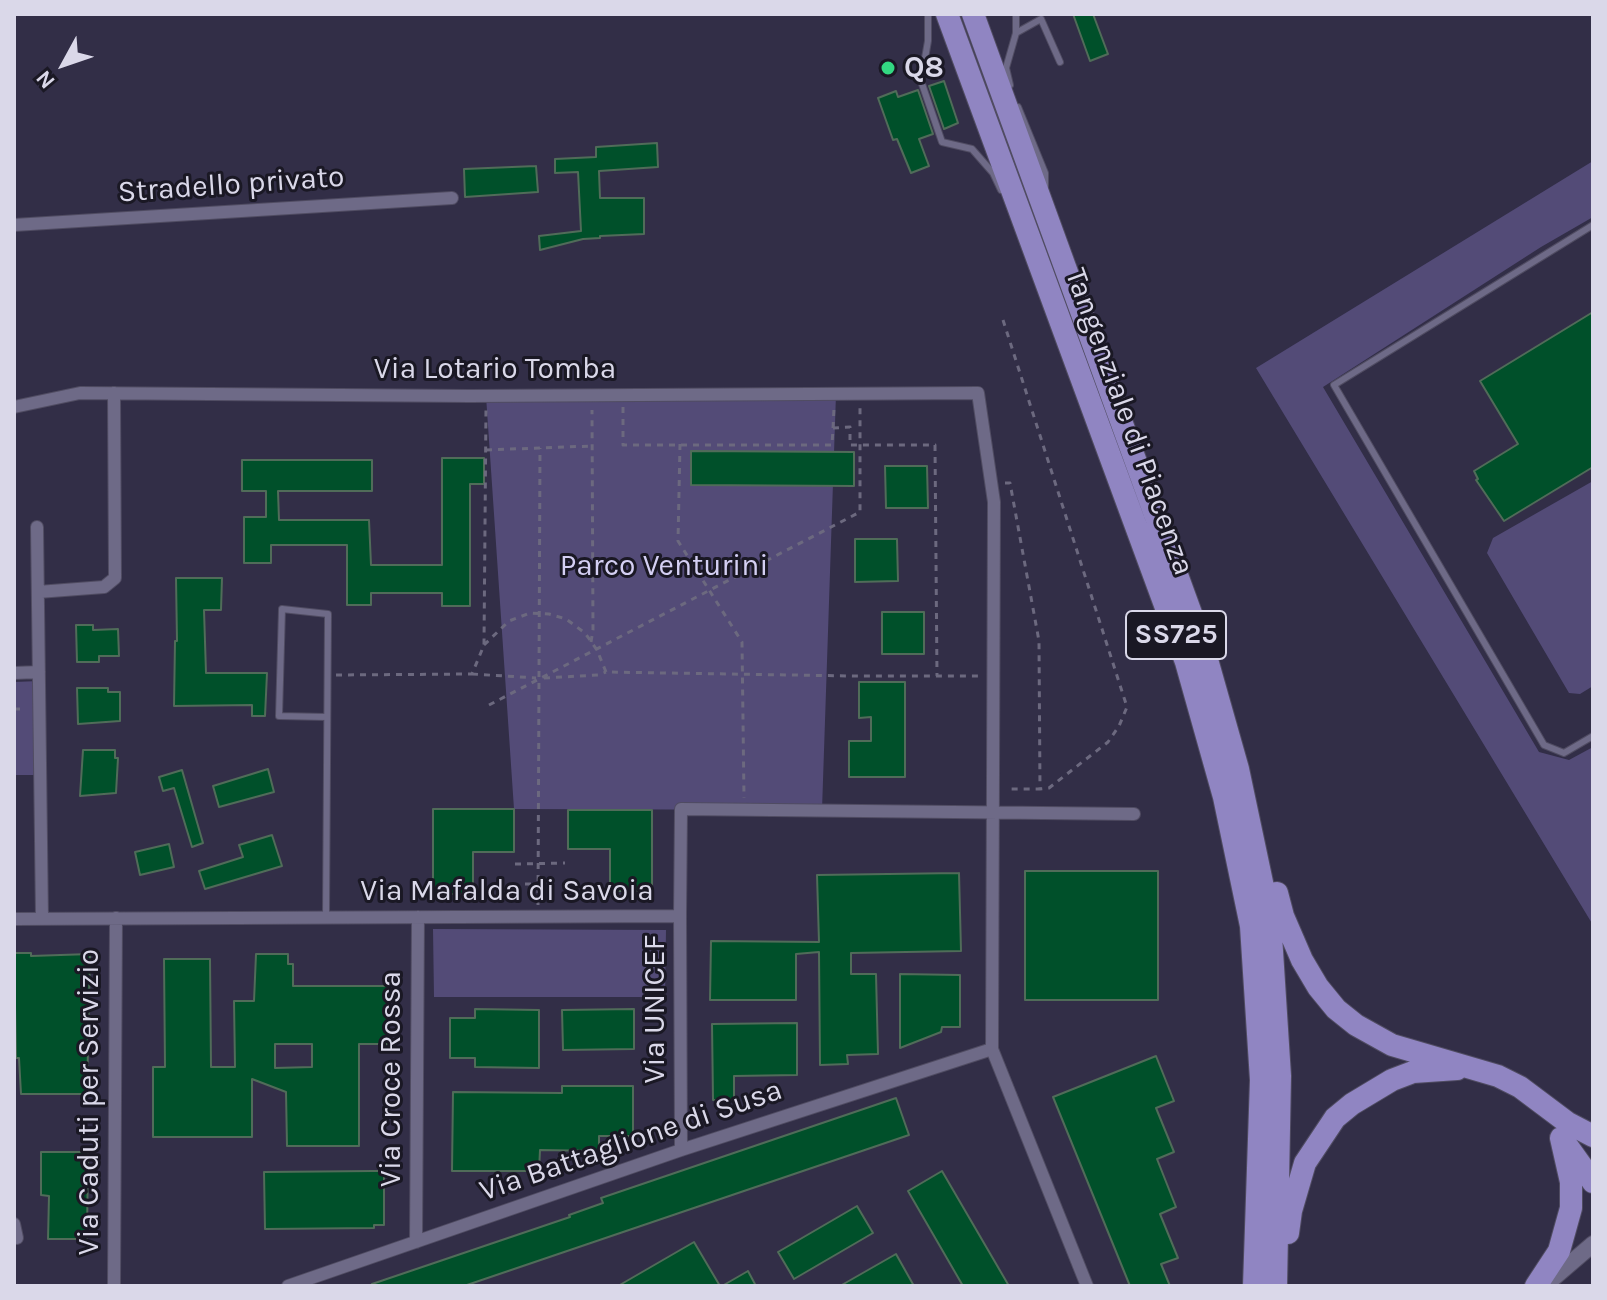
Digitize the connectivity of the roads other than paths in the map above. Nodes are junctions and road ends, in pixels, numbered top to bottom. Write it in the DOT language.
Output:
graph roads {
  1 [pos="928,14"];
  2 [pos="947,14"];
  3 [pos="973,14"];
  4 [pos="1016,14"];
  5 [pos="1016,33"];
  6 [pos="1060,62"];
  7 [pos="1011,90"];
  8 [pos="1016,102"];
  9 [pos="1004,196"];
  10 [pos="452,198"];
  11 [pos="1009,208"];
  12 [pos="1045,214"];
  13 [pos="14,225"];
  14 [pos="1593,225"];
  15 [pos="1066,337"];
  16 [pos="114,393"];
  17 [pos="14,407"];
  18 [pos="37,527"];
  19 [pos="38,592"];
  20 [pos="39,672"];
  21 [pos="14,673"];
  22 [pos="327,717"];
  23 [pos="1593,736"];
  24 [pos="1238,769"];
  25 [pos="994,811"];
  26 [pos="1134,814"];
  27 [pos="680,916"];
  28 [pos="326,917"];
  29 [pos="418,917"];
  30 [pos="116,918"];
  31 [pos="14,919"];
  32 [pos="42,919"];
  33 [pos="992,1049"];
  34 [pos="1479,1069"];
  35 [pos="1520,1087"];
  36 [pos="1593,1136"];
  37 [pos="1561,1138"];
  38 [pos="681,1150"];
  39 [pos="1593,1182"];
  40 [pos="14,1224"];
  41 [pos="17,1238"];
  42 [pos="416,1242"];
  43 [pos="1593,1244"];
  44 [pos="114,1286"];
  45 [pos="288,1286"];
  46 [pos="1087,1286"];
  47 [pos="1254,1286"];
  48 [pos="1276,1286"];
  49 [pos="1283,1286"];
  50 [pos="1536,1286"];
  51 [pos="1544,1286"];
  1 -- 9 [label="lane"];
  2 -- 15 [label="highway, Tangenziale di Piacenza / SS725"];
  3 -- 12 [label="highway, Tangenziale di Piacenza / SS725"];
  4 -- 5 [label="lane"];
  5 -- 6 [label="lane"];
  5 -- 7 [label="lane"];
  8 -- 12 [label="lane"];
  10 -- 13 [label="street, Stradello privato"];
  11 -- 15 [label="lane"];
  12 -- 24 [label="highway, Tangenziale di Piacenza / SS725"];
  14 -- 23 [label="lane"];
  15 -- 47 [label="highway, Tangenziale di Piacenza / SS725"];
  16 -- 17 [label="street, Via Lotario Tomba"];
  16 -- 19 [label="street"];
  16 -- 25 [label="street, Via Lotario Tomba"];
  18 -- 19 [label="street"];
  19 -- 20 [label="street"];
  20 -- 21 [label="street"];
  20 -- 32 [label="street"];
  22 -- 22 [label="lane"];
  22 -- 28 [label="lane"];
  24 -- 34 [label="highway"];
  24 -- 48 [label="highway, Tangenziale di Piacenza / SS725"];
  25 -- 26 [label="street, Via Mafalda di Savoia"];
  25 -- 27 [label="street, Via Mafalda di Savoia"];
  25 -- 33 [label="street"];
  27 -- 29 [label="street, Via Mafalda di Savoia"];
  27 -- 38 [label="street, Via UNICEF"];
  28 -- 29 [label="street, Via Mafalda di Savoia"];
  28 -- 30 [label="street, Via Mafalda di Savoia"];
  29 -- 42 [label="street, Via Croce Rossa"];
  30 -- 32 [label="street, Via Mafalda di Savoia"];
  30 -- 44 [label="street, Via Caduti per Servizio"];
  31 -- 32 [label="street, Via Mafalda di Savoia"];
  33 -- 38 [label="street, Via Battaglione di Susa"];
  33 -- 46 [label="street"];
  34 -- 35 [label="highway"];
  34 -- 49 [label="highway"];
  35 -- 36 [label="highway"];
  35 -- 37 [label="highway"];
  37 -- 39 [label="highway"];
  37 -- 50 [label="highway"];
  38 -- 42 [label="street, Via Battaglione di Susa"];
  40 -- 41 [label="street"];
  42 -- 45 [label="street, Via Battaglione di Susa"];
  43 -- 51 [label="street"];
}
